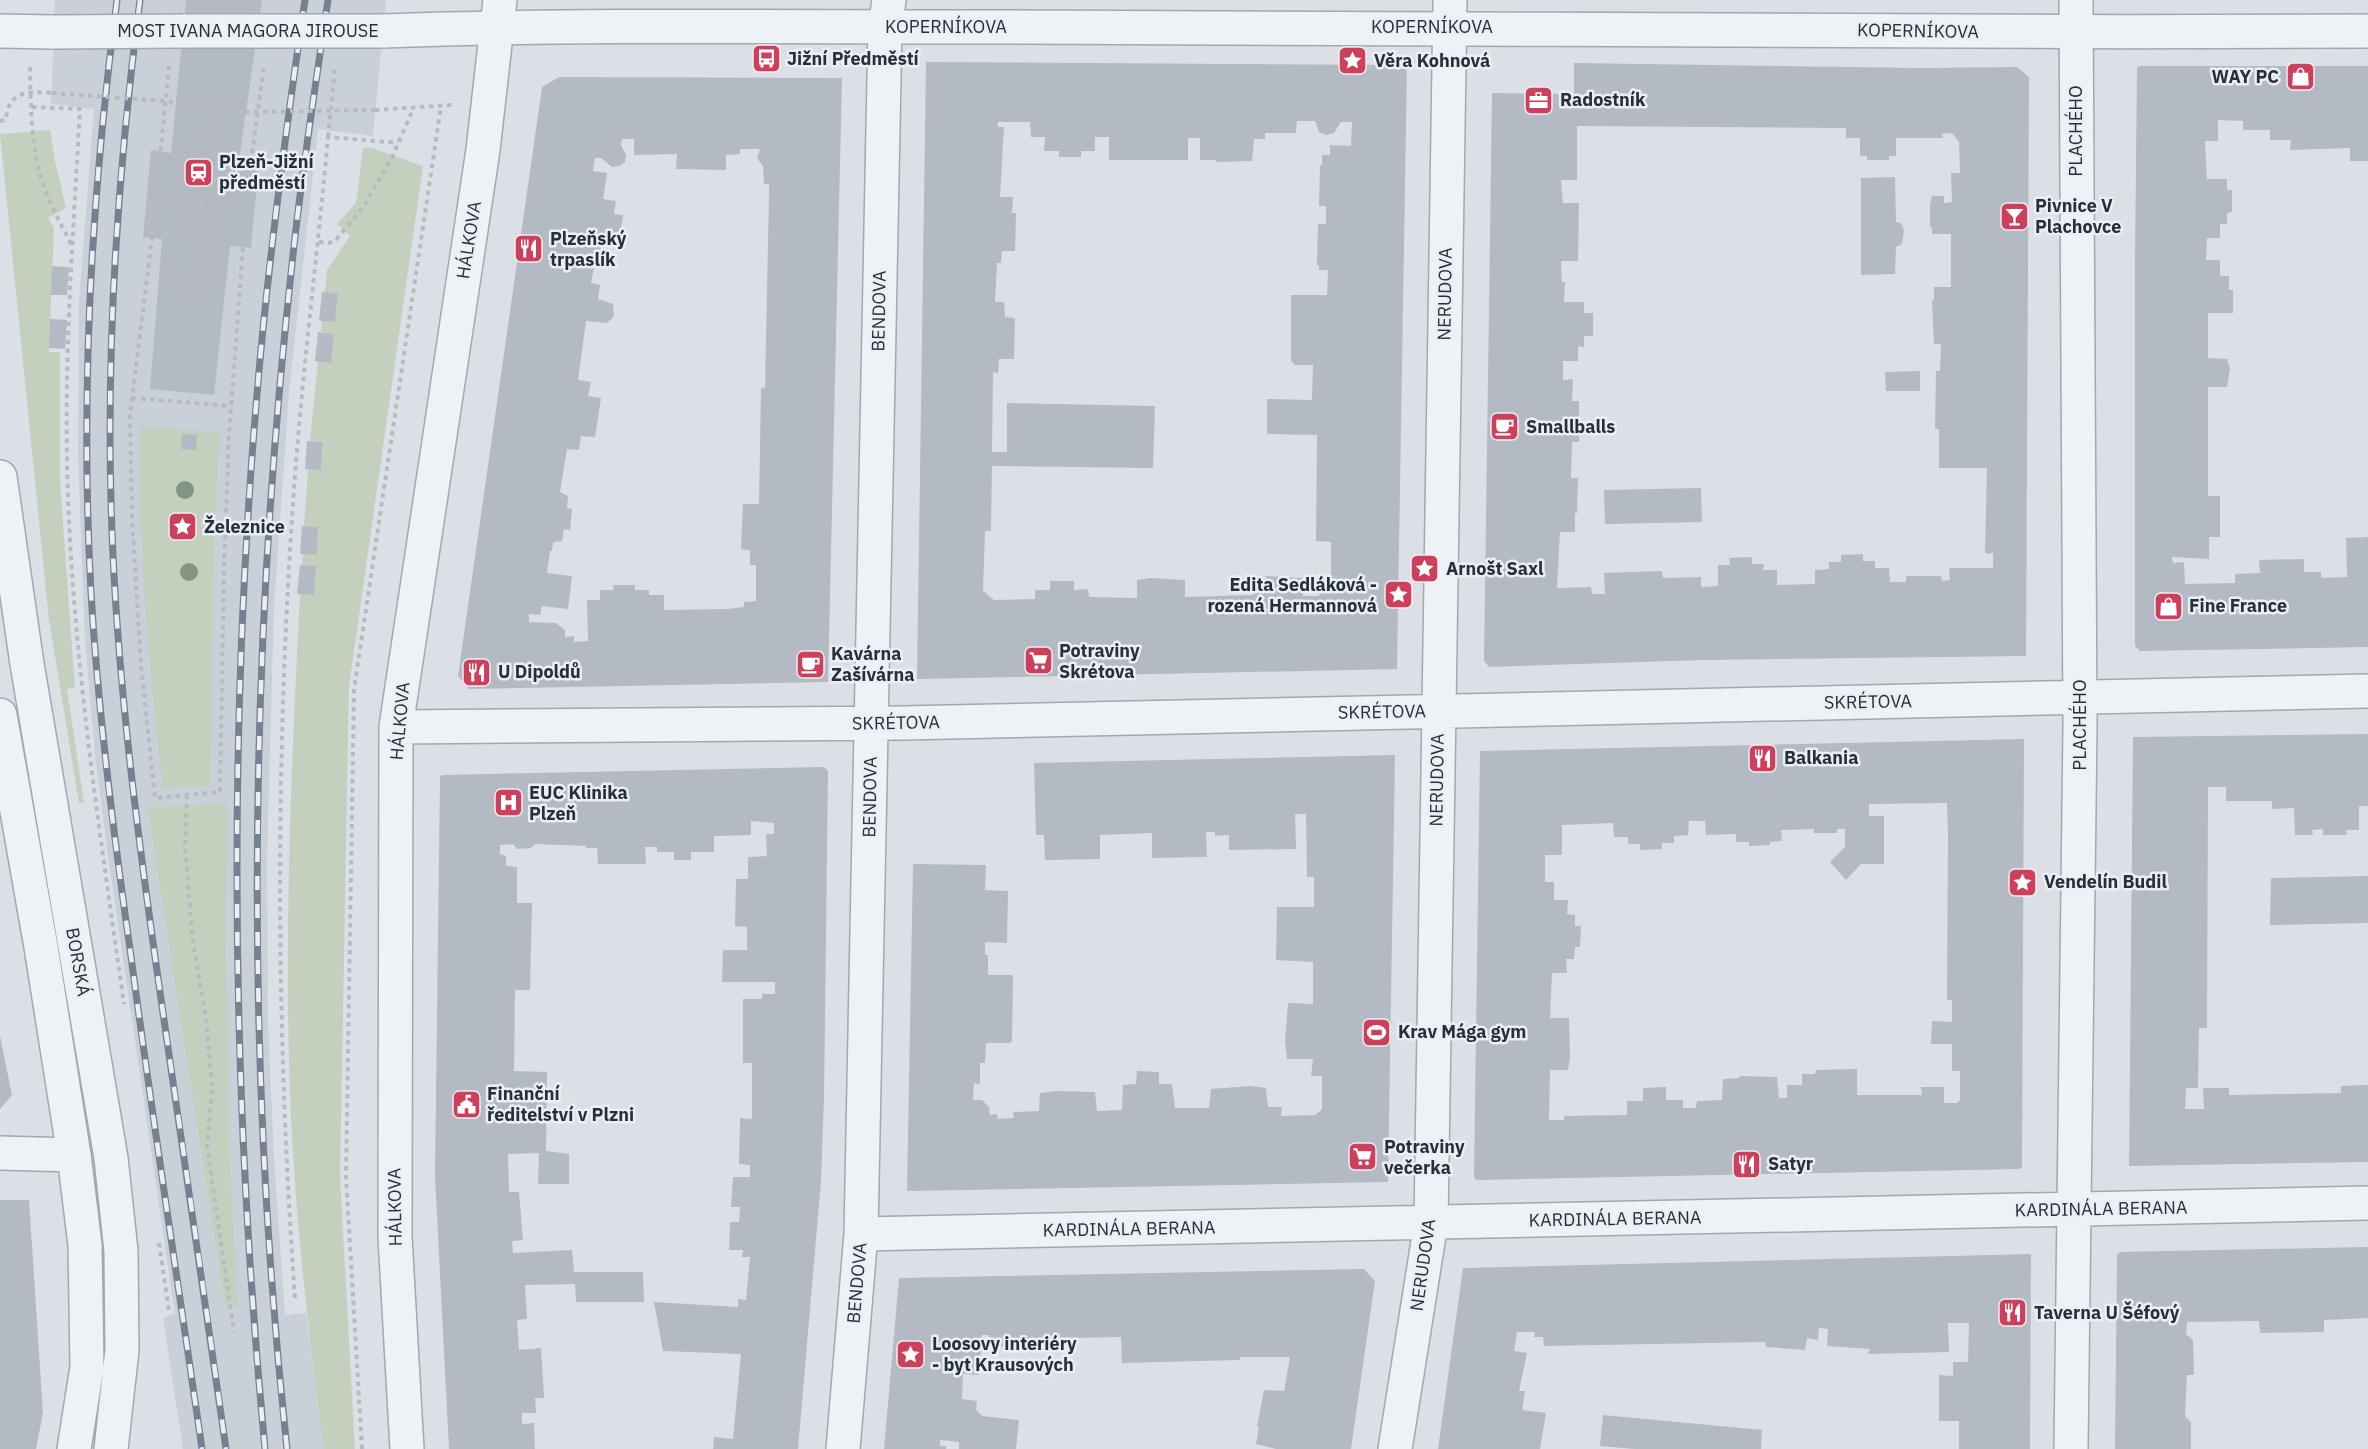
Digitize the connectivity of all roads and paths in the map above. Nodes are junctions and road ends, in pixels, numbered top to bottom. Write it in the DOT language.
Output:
graph roads {
  1 [pos="2076,0"];
  2 [pos="498,14"];
  3 [pos="887,14"];
  4 [pos="1450,14"];
  5 [pos="0,31"];
  6 [pos="2368,32"];
  7 [pos="2075,33"];
  8 [pos="176,44"];
  9 [pos="262,44"];
  10 [pos="335,68"];
  11 [pos="30,92"];
  12 [pos="489,103"];
  13 [pos="212,106"];
  14 [pos="32,107"];
  15 [pos="414,107"];
  16 [pos="0,121"];
  17 [pos="328,137"];
  18 [pos="398,143"];
  19 [pos="251,162"];
  20 [pos="156,200"];
  21 [pos="201,202"];
  22 [pos="246,209"];
  23 [pos="319,242"];
  24 [pos="72,246"];
  25 [pos="243,247"];
  26 [pos="192,289"];
  27 [pos="132,398"];
  28 [pos="231,406"];
  29 [pos="0,477"];
  30 [pos="2368,691"];
  31 [pos="2080,698"];
  32 [pos="1438,711"];
  33 [pos="0,715"];
  34 [pos="871,724"];
  35 [pos="396,727"];
  36 [pos="188,795"];
  37 [pos="126,1016"];
  38 [pos="0,1154"];
  39 [pos="75,1155"];
  40 [pos="2368,1203"];
  41 [pos="2074,1210"];
  42 [pos="1431,1223"];
  43 [pos="861,1234"];
  44 [pos="159,1240"];
  45 [pos="295,1298"];
  46 [pos="170,1311"];
  47 [pos="234,1332"];
  48 [pos="74,1449"];
  49 [pos="111,1449"];
  50 [pos="407,1449"];
  51 [pos="843,1449"];
  52 [pos="1395,1449"];
  53 [pos="2071,1449"];
  1 -- 7 [label="street, PLACHÉHO"];
  2 -- 3 [label="street, KOPERNÍKOVA"];
  2 -- 9 [label="street, MOST IVANA MAGORA JIROUSE, bridge"];
  2 -- 12 [label="street, HÁLKOVA"];
  3 -- 4 [label="street, KOPERNÍKOVA"];
  3 -- 34 [label="street, BENDOVA"];
  4 -- 7 [label="street, KOPERNÍKOVA"];
  4 -- 32 [label="street, NERUDOVA"];
  5 -- 8 [label="street, MOST IVANA MAGORA JIROUSE, bridge"];
  6 -- 7 [label="street, KOPERNÍKOVA"];
  7 -- 31 [label="street, PLACHÉHO"];
  8 -- 9 [label="street, MOST IVANA MAGORA JIROUSE"];
  8 -- 20 [label="path"];
  9 -- 19 [label="path"];
  10 -- 17 [label="path"];
  11 -- 13 [label="path, bridge"];
  11 -- 14 [label="path"];
  11 -- 16 [label="path"];
  12 -- 15 [label="path"];
  12 -- 35 [label="street, HÁLKOVA"];
  13 -- 15 [label="path, bridge"];
  13 -- 21 [label="path"];
  14 -- 24 [label="path"];
  14 -- 24 [label="path"];
  15 -- 18 [label="path"];
  17 -- 18 [label="path"];
  17 -- 23 [label="path"];
  18 -- 23 [label="path"];
  20 -- 21 [label="path"];
  20 -- 27 [label="path"];
  21 -- 22 [label="path"];
  21 -- 26 [label="path"];
  21 -- 26 [label="path"];
  21 -- 26 [label="path"];
  23 -- 45 [label="path"];
  24 -- 37 [label="path"];
  25 -- 28 [label="path"];
  27 -- 28 [label="path"];
  27 -- 36 [label="path"];
  28 -- 36 [label="path"];
  29 -- 49 [label="street, BORSKÁ"];
  30 -- 31 [label="street, SKRÉTOVA"];
  31 -- 32 [label="street, SKRÉTOVA"];
  31 -- 41 [label="street, PLACHÉHO"];
  32 -- 34 [label="street, SKRÉTOVA"];
  32 -- 42 [label="street, NERUDOVA"];
  33 -- 39 [label="street, BORSKÁ"];
  34 -- 35 [label="street, SKRÉTOVA"];
  34 -- 43 [label="street, BENDOVA"];
  35 -- 50 [label="street, HÁLKOVA"];
  36 -- 47 [label="path"];
  38 -- 39 [label="street"];
  39 -- 48 [label="street, BORSKÁ"];
  40 -- 41 [label="street, KARDINÁLA BERANA"];
  41 -- 42 [label="street, KARDINÁLA BERANA"];
  41 -- 53 [label="street, PLACHÉHO"];
  42 -- 43 [label="street, KARDINÁLA BERANA"];
  42 -- 52 [label="street, NERUDOVA"];
  43 -- 51 [label="street, BENDOVA"];
  44 -- 46 [label="path"];
}
